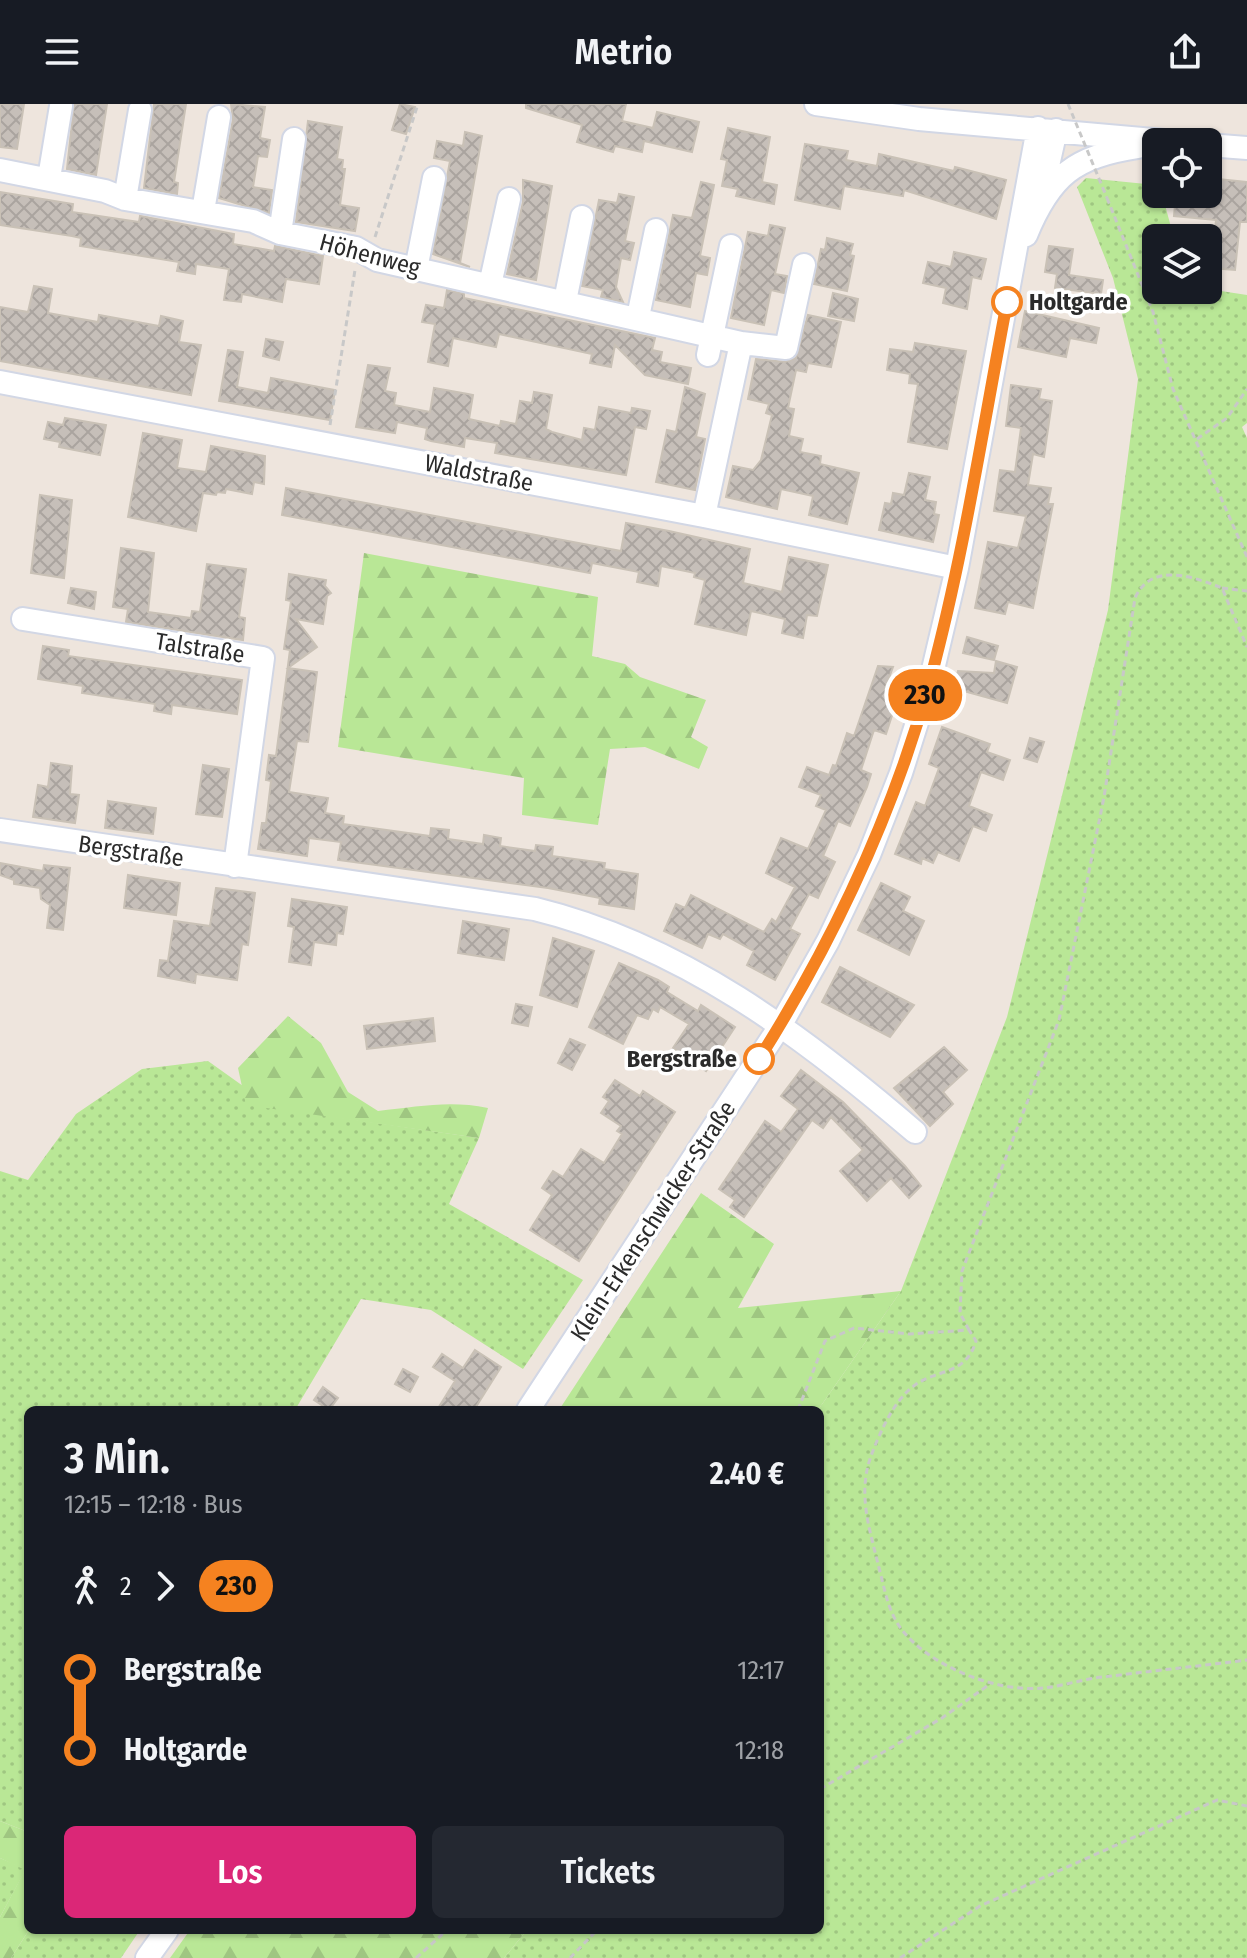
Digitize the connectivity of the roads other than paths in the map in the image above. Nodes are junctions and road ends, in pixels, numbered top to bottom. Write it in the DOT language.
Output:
graph roads {
  1 [pos="816,104"];
  2 [pos="61,106"];
  3 [pos="140,110"];
  4 [pos="219,117"];
  5 [pos="1047,129"];
  6 [pos="294,139"];
  7 [pos="1142,139"];
  8 [pos="1142,146"];
  9 [pos="1222,146"];
  10 [pos="1247,148"];
  11 [pos="0,170"];
  12 [pos="49,178"];
  13 [pos="434,178"];
  14 [pos="125,199"];
  15 [pos="509,199"];
  16 [pos="1040,202"];
  17 [pos="203,211"];
  18 [pos="582,217"];
  19 [pos="656,230"];
  20 [pos="280,233"];
  21 [pos="731,246"];
  22 [pos="1017,258"];
  23 [pos="804,265"];
  24 [pos="416,269"];
  25 [pos="490,285"];
  26 [pos="565,301"];
  27 [pos="638,317"];
  28 [pos="741,343"];
  29 [pos="710,345"];
  30 [pos="0,382"];
  31 [pos="704,516"];
  32 [pos="957,568"];
  33 [pos="23,619"];
  34 [pos="0,830"];
  35 [pos="235,866"];
  36 [pos="780,1026"];
  37 [pos="915,1132"];
  38 [pos="531,1406"];
  39 [pos="164,1934"];
  40 [pos="147,1958"];
  1 -- 5 [label="street"];
  2 -- 12 [label="street"];
  3 -- 14 [label="street"];
  4 -- 17 [label="street"];
  5 -- 7 [label="street"];
  5 -- 16 [label="street, Klein-Erkenschwicker-Straße"];
  5 -- 22 [label="street, Klein-Erkenschwicker-Straße"];
  6 -- 20 [label="street"];
  8 -- 16 [label="street, Klein-Erkenschwicker-Straße"];
  9 -- 10 [label="street"];
  11 -- 12 [label="street, Höhenweg"];
  12 -- 14 [label="street, Höhenweg"];
  13 -- 24 [label="street"];
  14 -- 17 [label="street, Höhenweg"];
  15 -- 25 [label="street"];
  16 -- 22 [label="street, Klein-Erkenschwicker-Straße"];
  17 -- 20 [label="street, Höhenweg"];
  18 -- 26 [label="street"];
  19 -- 27 [label="street"];
  20 -- 24 [label="street, Höhenweg"];
  21 -- 29 [label="street"];
  22 -- 32 [label="street, Klein-Erkenschwicker-Straße"];
  23 -- 28 [label="street, Höhenweg"];
  24 -- 25 [label="street, Höhenweg"];
  25 -- 26 [label="street, Höhenweg"];
  26 -- 27 [label="street, Höhenweg"];
  27 -- 29 [label="street, Höhenweg"];
  28 -- 29 [label="street, Höhenweg"];
  28 -- 31 [label="street"];
  30 -- 31 [label="street, Waldstraße"];
  31 -- 32 [label="street, Waldstraße"];
  32 -- 36 [label="street, Klein-Erkenschwicker-Straße"];
  33 -- 35 [label="street, Talstraße"];
  34 -- 35 [label="street, Bergstraße"];
  35 -- 36 [label="street, Bergstraße"];
  36 -- 37 [label="street, Bergstraße"];
  36 -- 38 [label="street, Klein-Erkenschwicker-Straße"];
  39 -- 40 [label="street"];
}
